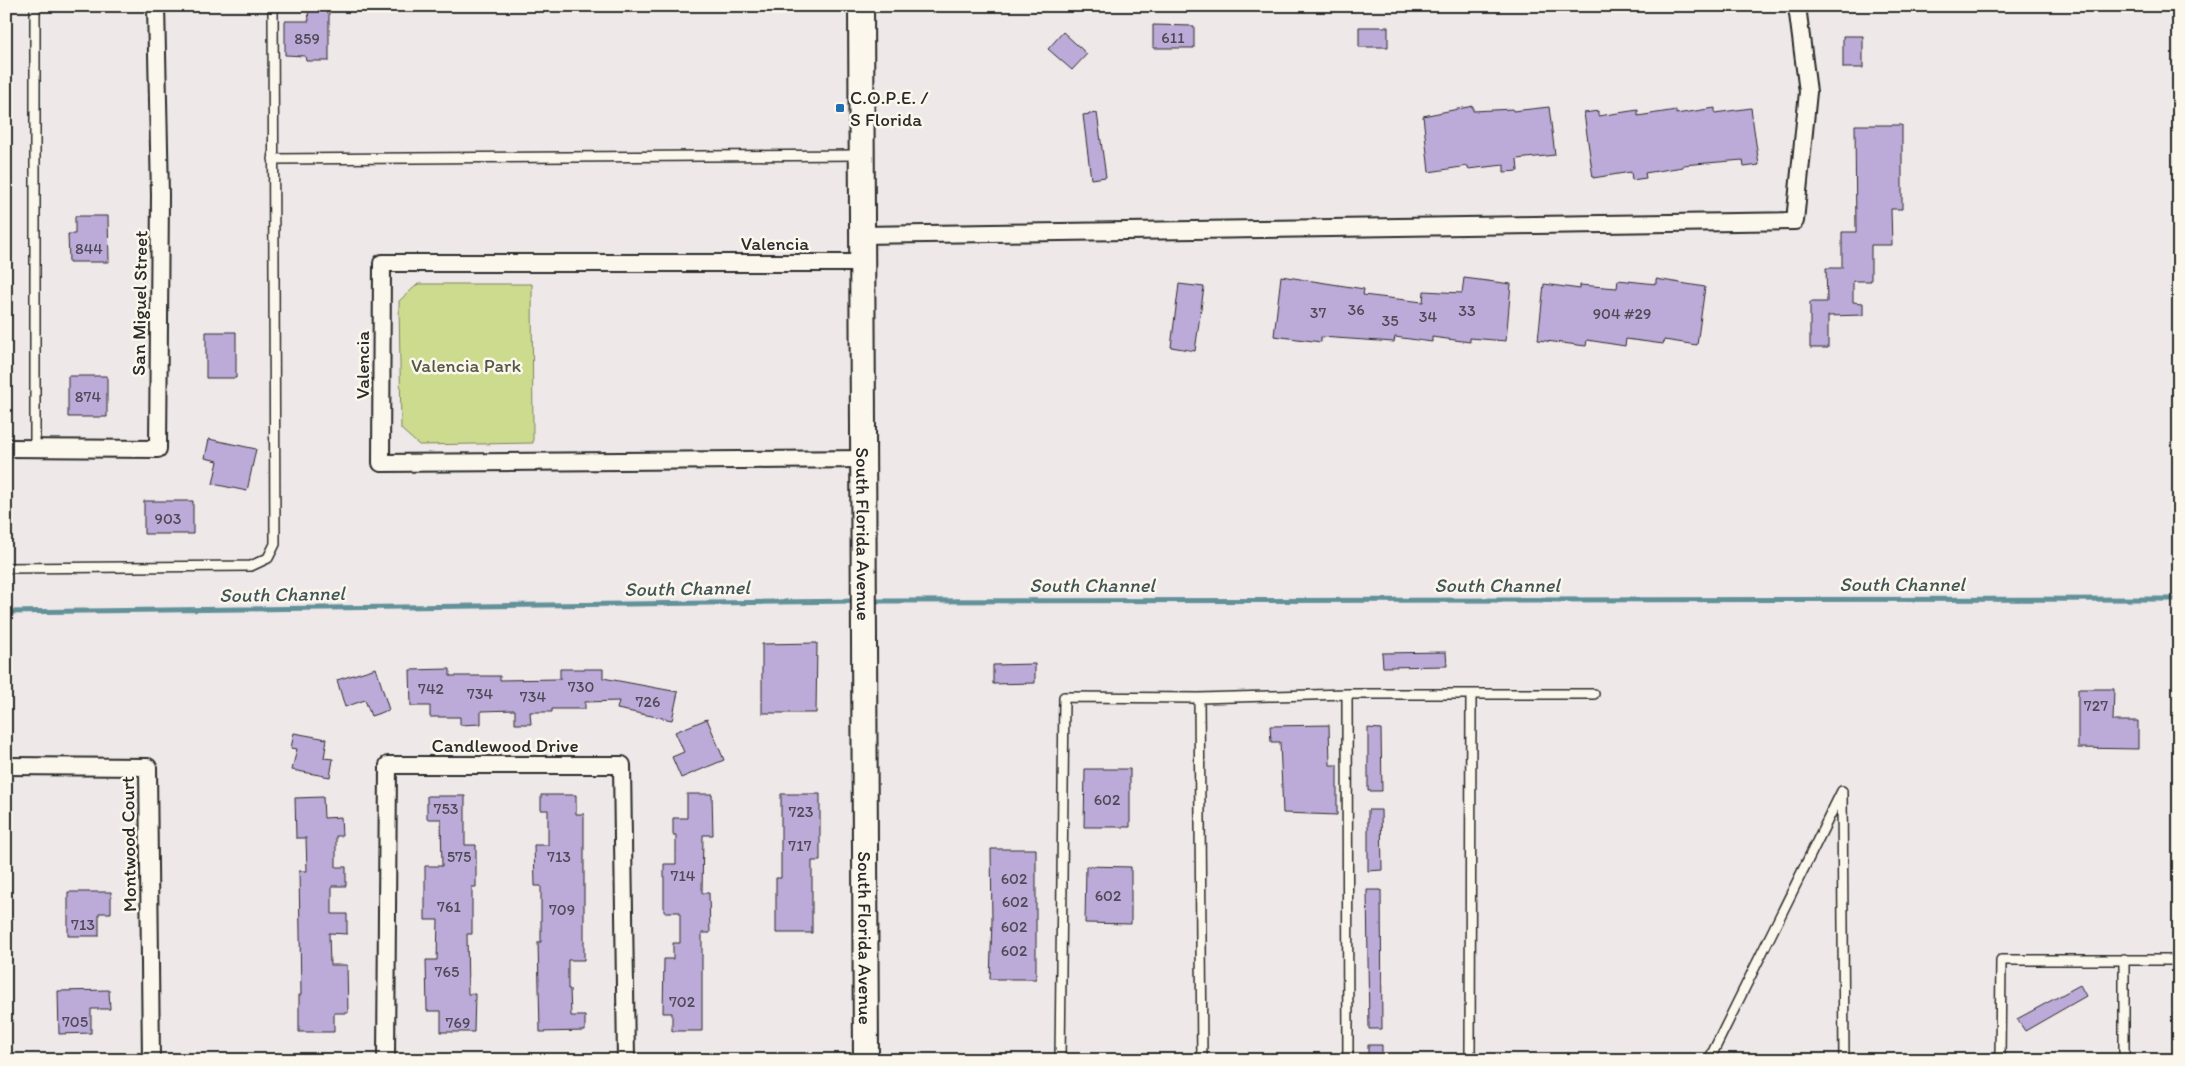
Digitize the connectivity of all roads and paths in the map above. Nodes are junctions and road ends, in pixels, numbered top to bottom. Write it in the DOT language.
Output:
graph roads {
  1 [pos="35,6"];
  2 [pos="156,6"];
  3 [pos="273,6"];
  4 [pos="861,6"];
  5 [pos="1797,6"];
  6 [pos="861,155"];
  7 [pos="273,159"];
  8 [pos="861,235"];
  9 [pos="861,263"];
  10 [pos="6,448"];
  11 [pos="35,448"];
  12 [pos="864,459"];
  13 [pos="6,568"];
  14 [pos="1347,694"];
  15 [pos="1471,694"];
  16 [pos="1594,694"];
  17 [pos="1199,698"];
  18 [pos="6,766"];
  19 [pos="2124,960"];
  20 [pos="2179,960"];
  21 [pos="150,1060"];
  22 [pos="386,1060"];
  23 [pos="626,1060"];
  24 [pos="866,1060"];
  25 [pos="1060,1060"];
  26 [pos="1202,1060"];
  27 [pos="1348,1060"];
  28 [pos="1470,1060"];
  29 [pos="1709,1060"];
  30 [pos="1844,1060"];
  31 [pos="2000,1060"];
  32 [pos="2124,1060"];
  1 -- 11 [label="lane"];
  2 -- 11 [label="street, San Miguel Street"];
  3 -- 7 [label="lane"];
  4 -- 6 [label="main road, South Florida Avenue"];
  5 -- 8 [label="street"];
  6 -- 7 [label="lane"];
  6 -- 8 [label="main road, South Florida Avenue"];
  7 -- 13 [label="lane"];
  8 -- 9 [label="main road, South Florida Avenue"];
  9 -- 12 [label="main road, South Florida Avenue"];
  9 -- 12 [label="street, Valencia"];
  10 -- 11 [label="street, San Miguel Street"];
  12 -- 24 [label="main road, South Florida Avenue"];
  14 -- 15 [label="lane"];
  14 -- 17 [label="lane"];
  14 -- 27 [label="lane"];
  15 -- 16 [label="lane"];
  15 -- 28 [label="lane"];
  17 -- 25 [label="lane"];
  17 -- 26 [label="lane"];
  18 -- 21 [label="street, Montwood Court"];
  19 -- 20 [label="lane"];
  19 -- 31 [label="lane"];
  19 -- 32 [label="lane"];
  22 -- 23 [label="street, Candlewood Drive"];
  29 -- 30 [label="lane"];
}
